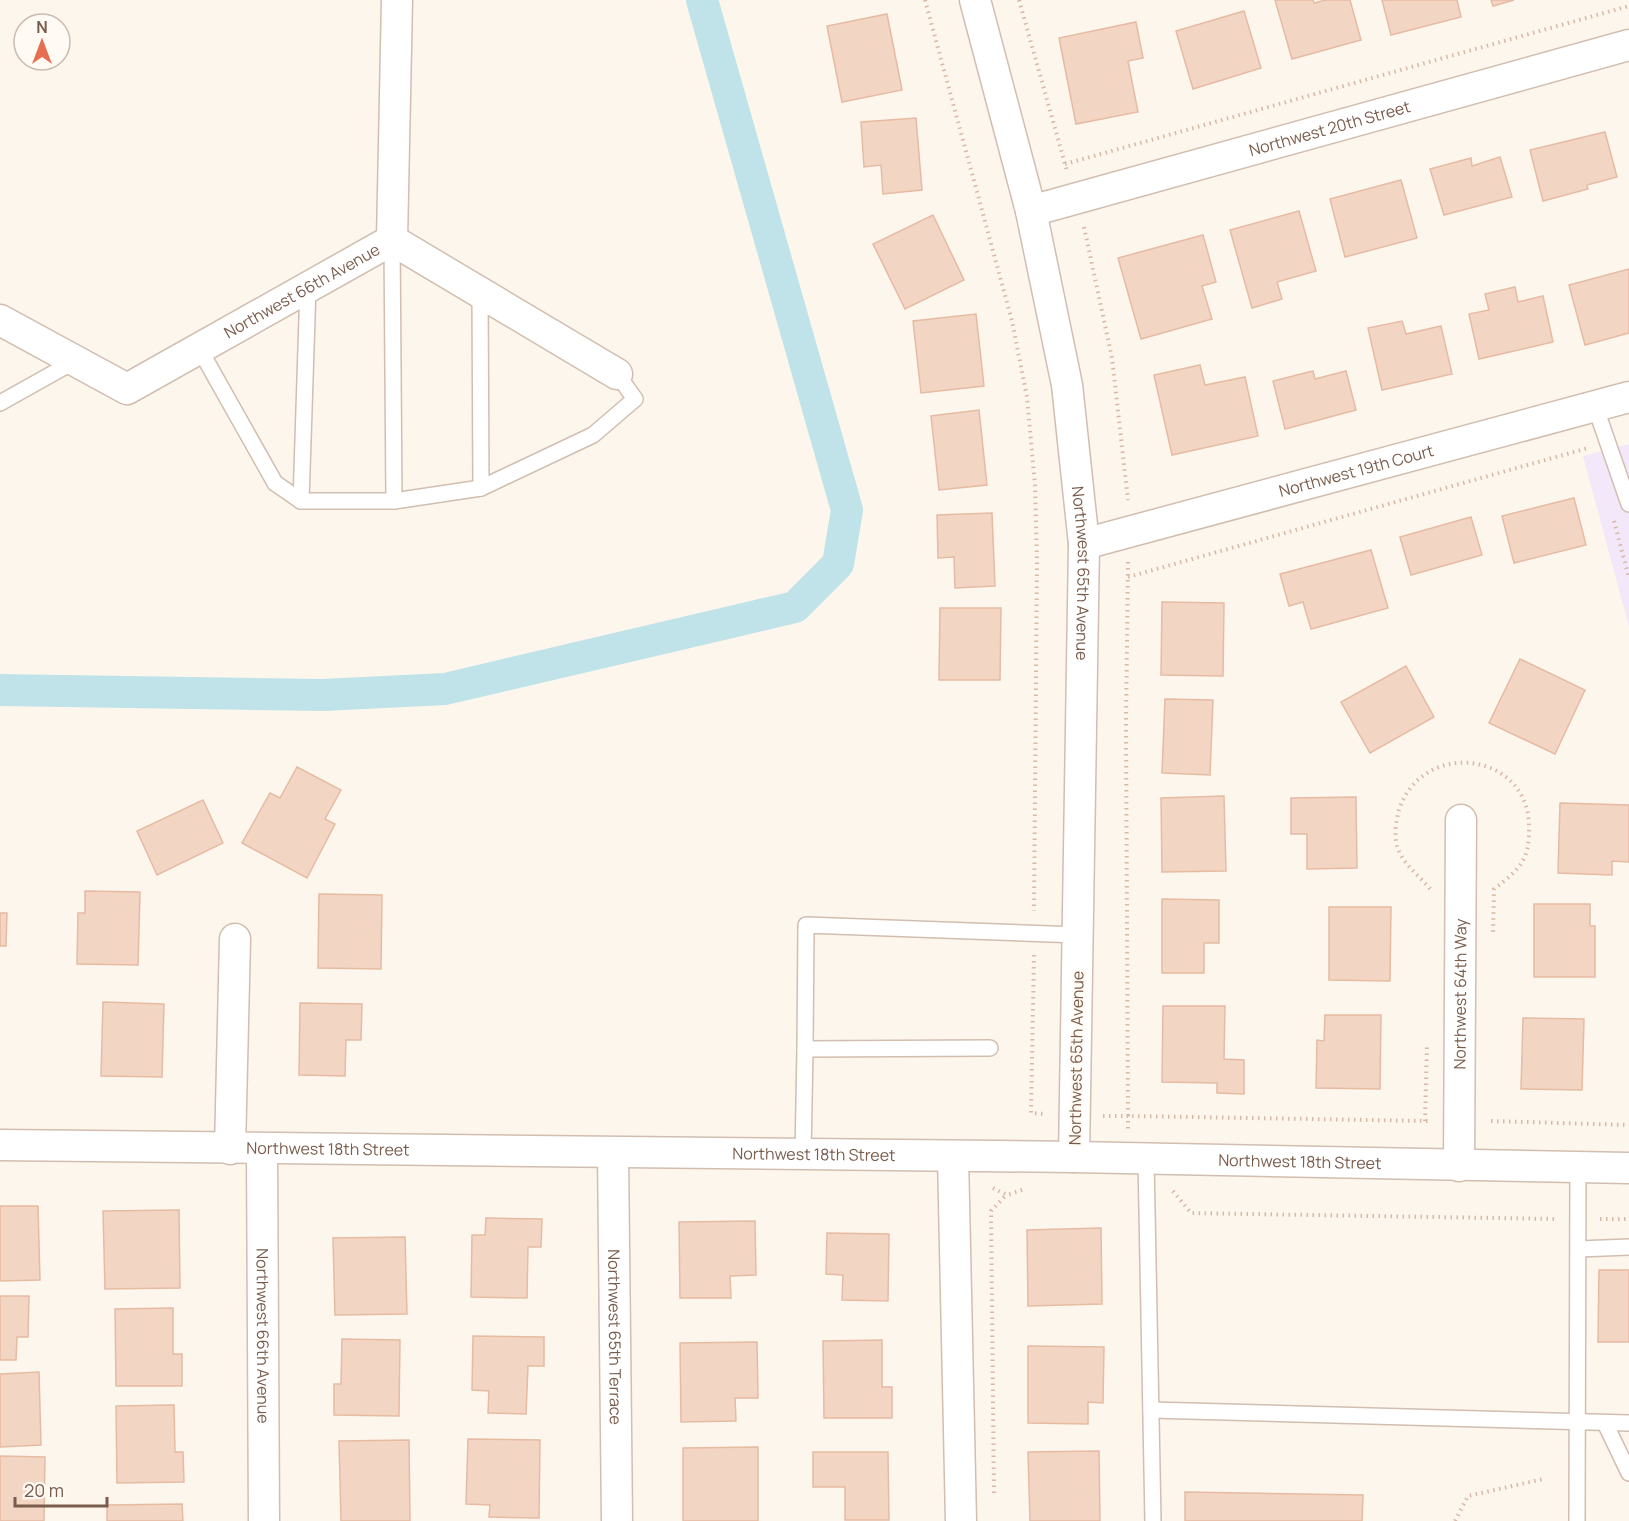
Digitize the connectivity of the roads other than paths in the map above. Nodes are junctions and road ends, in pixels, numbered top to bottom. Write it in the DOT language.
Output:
graph roads {
  1 [pos="397,0"];
  2 [pos="975,0"];
  3 [pos="1629,45"];
  4 [pos="1031,211"];
  5 [pos="392,240"];
  6 [pos="308,288"];
  7 [pos="480,292"];
  8 [pos="0,320"];
  9 [pos="199,348"];
  10 [pos="75,361"];
  11 [pos="617,374"];
  12 [pos="1629,397"];
  13 [pos="0,403"];
  14 [pos="1595,406"];
  15 [pos="481,488"];
  16 [pos="301,501"];
  17 [pos="394,501"];
  18 [pos="1629,504"];
  19 [pos="1084,544"];
  20 [pos="1461,820"];
  21 [pos="1078,934"];
  22 [pos="235,939"];
  23 [pos="990,1048"];
  24 [pos="805,1049"];
  25 [pos="0,1145"];
  26 [pos="230,1149"];
  27 [pos="262,1150"];
  28 [pos="613,1153"];
  29 [pos="802,1155"];
  30 [pos="953,1156"];
  31 [pos="1074,1157"];
  32 [pos="1146,1159"];
  33 [pos="1459,1166"];
  34 [pos="1578,1167"];
  35 [pos="1629,1168"];
  36 [pos="1629,1247"];
  37 [pos="1579,1250"];
  38 [pos="1151,1410"];
  39 [pos="1580,1422"];
  40 [pos="1605,1423"];
  41 [pos="1629,1424"];
  42 [pos="1629,1473"];
  43 [pos="264,1521"];
  44 [pos="617,1521"];
  45 [pos="961,1521"];
  46 [pos="1153,1521"];
  47 [pos="1577,1521"];
  1 -- 5 [label="street, Northwest 66th Avenue"];
  2 -- 4 [label="street, Northwest 65th Avenue"];
  3 -- 4 [label="street, Northwest 20th Street"];
  4 -- 19 [label="street, Northwest 65th Avenue"];
  5 -- 6 [label="street, Northwest 66th Avenue"];
  5 -- 7 [label="street"];
  5 -- 17 [label="lane"];
  6 -- 9 [label="street, Northwest 66th Avenue"];
  6 -- 16 [label="lane"];
  7 -- 11 [label="street"];
  7 -- 15 [label="lane"];
  8 -- 10 [label="street, Northwest 66th Avenue"];
  9 -- 10 [label="street, Northwest 66th Avenue"];
  9 -- 16 [label="lane"];
  10 -- 13 [label="lane"];
  11 -- 15 [label="lane"];
  12 -- 14 [label="street, Northwest 19th Court"];
  14 -- 18 [label="lane"];
  14 -- 19 [label="street, Northwest 19th Court"];
  15 -- 17 [label="lane"];
  16 -- 17 [label="lane"];
  19 -- 21 [label="street, Northwest 65th Avenue"];
  20 -- 33 [label="street, Northwest 64th Way"];
  21 -- 24 [label="lane"];
  21 -- 31 [label="street, Northwest 65th Avenue"];
  22 -- 26 [label="street"];
  23 -- 24 [label="lane"];
  24 -- 29 [label="lane"];
  25 -- 26 [label="street, Northwest 18th Street"];
  26 -- 27 [label="street, Northwest 18th Street"];
  27 -- 28 [label="street, Northwest 18th Street"];
  27 -- 43 [label="street, Northwest 66th Avenue"];
  28 -- 29 [label="street, Northwest 18th Street"];
  28 -- 44 [label="street, Northwest 65th Terrace"];
  29 -- 30 [label="street, Northwest 18th Street"];
  30 -- 31 [label="street, Northwest 18th Street"];
  30 -- 45 [label="street"];
  31 -- 32 [label="street, Northwest 18th Street"];
  32 -- 33 [label="street, Northwest 18th Street"];
  32 -- 38 [label="lane"];
  33 -- 34 [label="street, Northwest 18th Street"];
  34 -- 35 [label="street, Northwest 18th Street"];
  34 -- 37 [label="lane"];
  36 -- 37 [label="lane"];
  37 -- 39 [label="lane"];
  38 -- 39 [label="lane"];
  38 -- 46 [label="lane"];
  39 -- 40 [label="lane"];
  39 -- 47 [label="lane"];
  40 -- 41 [label="lane"];
  40 -- 42 [label="lane"];
}
